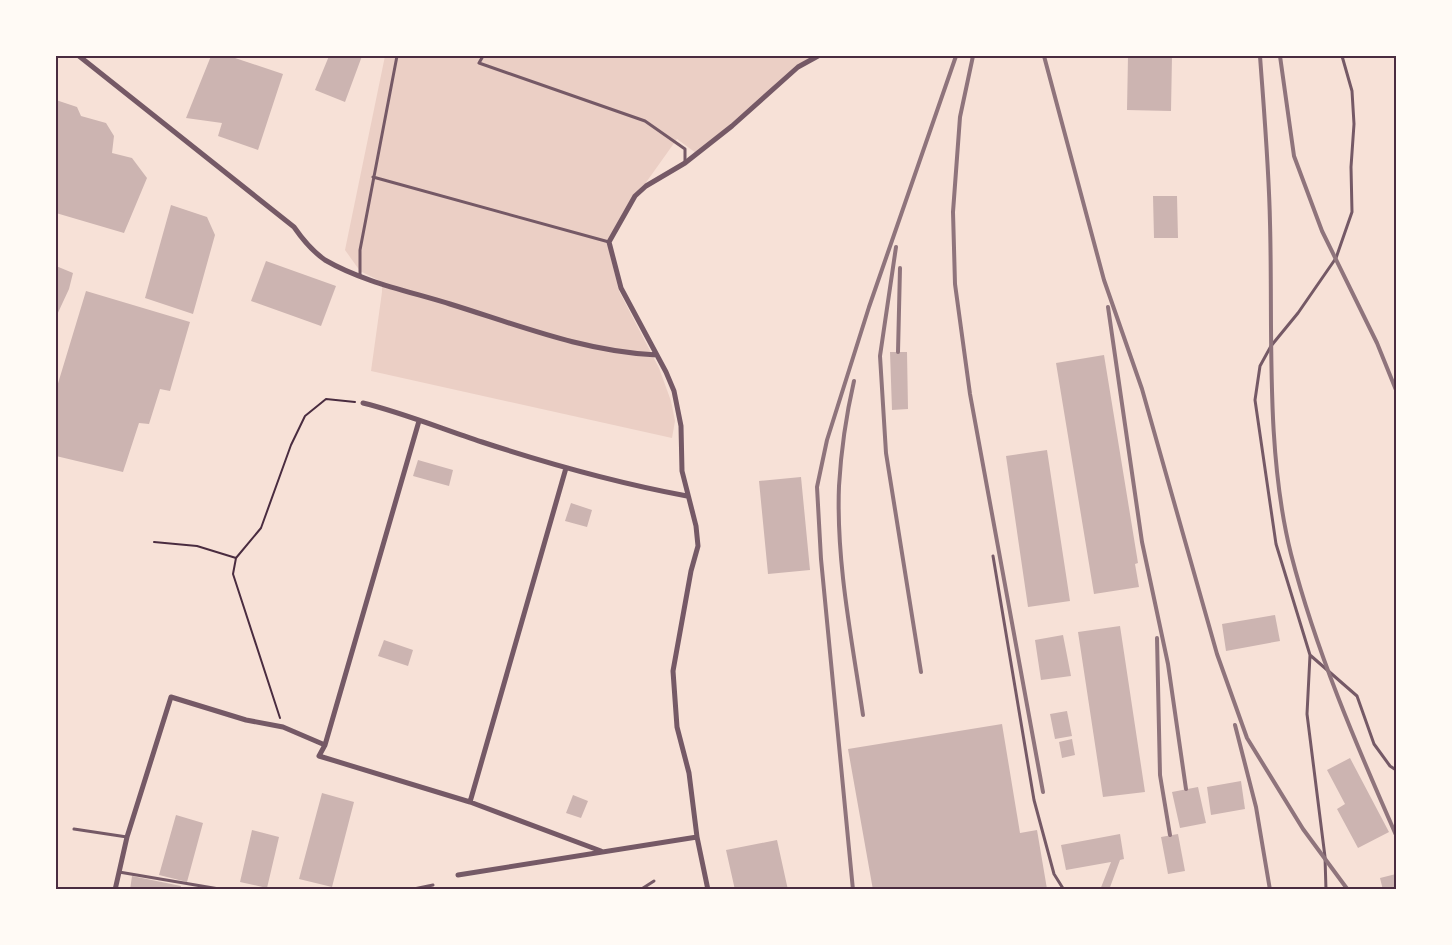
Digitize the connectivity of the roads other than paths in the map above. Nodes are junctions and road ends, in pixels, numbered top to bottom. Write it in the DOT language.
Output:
graph roads {
  1 [pos="79,56"];
  2 [pos="398,56"];
  3 [pos="483,56"];
  4 [pos="818,56"];
  5 [pos="1342,56"];
  6 [pos="686,163"];
  7 [pos="373,177"];
  8 [pos="609,242"];
  9 [pos="360,276"];
  10 [pos="657,355"];
  11 [pos="363,403"];
  12 [pos="419,421"];
  13 [pos="566,468"];
  14 [pos="687,496"];
  15 [pos="993,555"];
  16 [pos="1310,655"];
  17 [pos="325,745"];
  18 [pos="1396,770"];
  19 [pos="470,802"];
  20 [pos="74,829"];
  21 [pos="127,837"];
  22 [pos="697,837"];
  23 [pos="601,851"];
  24 [pos="119,872"];
  25 [pos="458,875"];
  26 [pos="654,881"];
  27 [pos="432,885"];
  28 [pos="115,890"];
  29 [pos="225,890"];
  30 [pos="409,890"];
  31 [pos="640,890"];
  32 [pos="708,890"];
  33 [pos="1064,890"];
  34 [pos="1326,890"];
  1 -- 9 [label="street"];
  2 -- 7 [label="lane"];
  3 -- 6 [label="lane"];
  4 -- 6 [label="street"];
  5 -- 16 [label="lane"];
  6 -- 8 [label="street"];
  7 -- 8 [label="lane"];
  7 -- 9 [label="lane"];
  8 -- 10 [label="street"];
  9 -- 10 [label="street"];
  10 -- 14 [label="street"];
  11 -- 12 [label="street"];
  12 -- 13 [label="street"];
  12 -- 17 [label="street"];
  13 -- 14 [label="street"];
  13 -- 19 [label="street"];
  14 -- 22 [label="street"];
  15 -- 33 [label="lane"];
  16 -- 18 [label="lane"];
  16 -- 34 [label="lane"];
  17 -- 19 [label="street"];
  17 -- 21 [label="street"];
  19 -- 23 [label="street"];
  20 -- 21 [label="lane"];
  21 -- 24 [label="street"];
  22 -- 23 [label="street"];
  22 -- 32 [label="street"];
  23 -- 25 [label="street"];
  24 -- 28 [label="street"];
  24 -- 29 [label="lane"];
  26 -- 31 [label="lane"];
  27 -- 30 [label="lane"];
}
